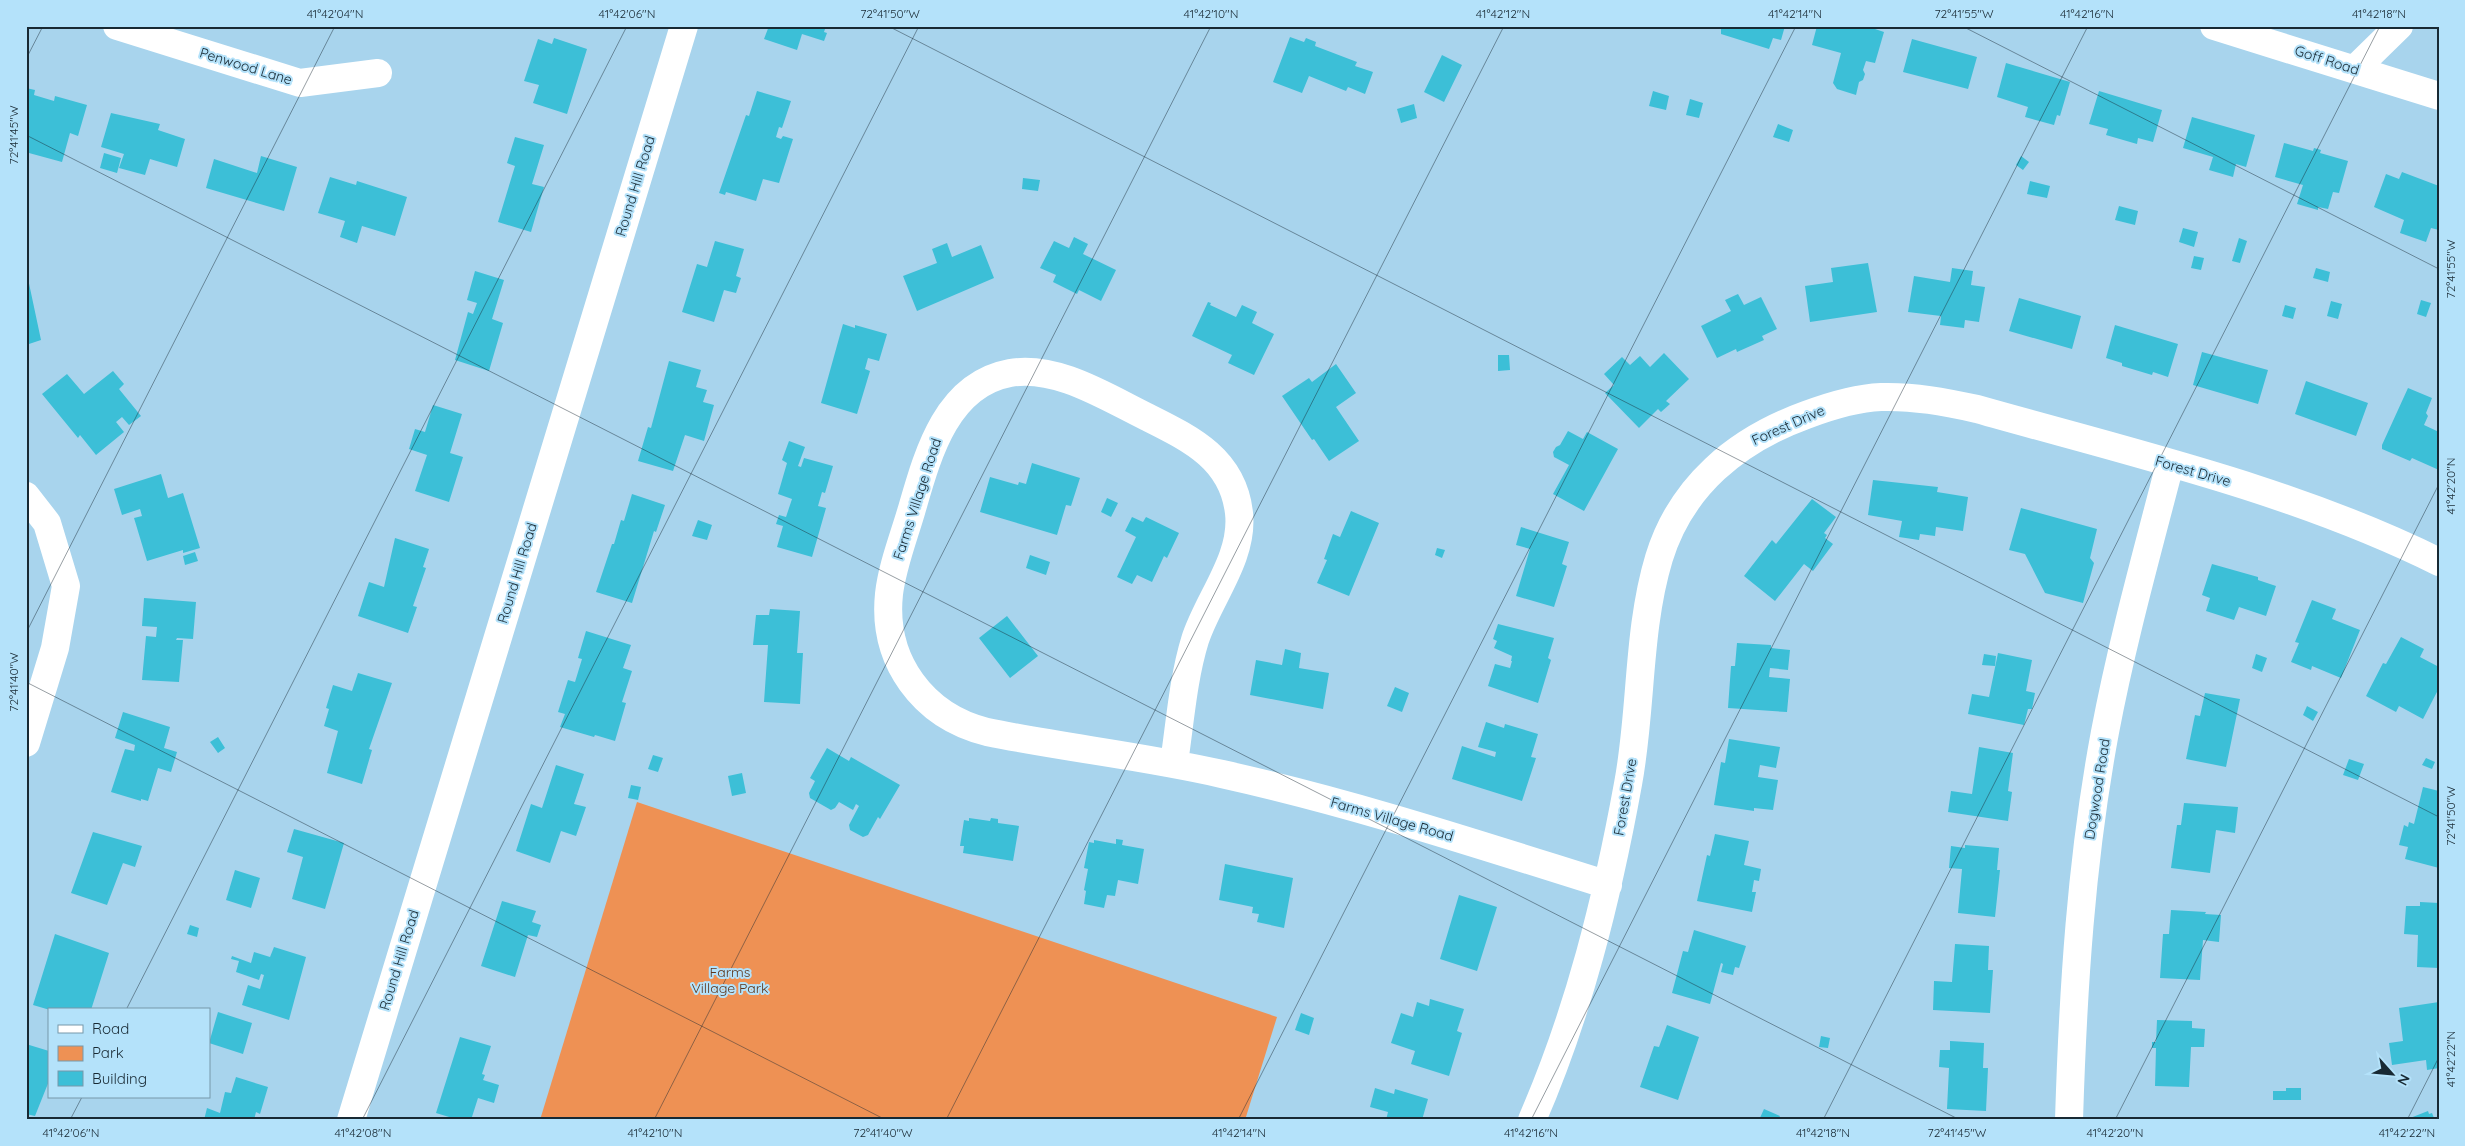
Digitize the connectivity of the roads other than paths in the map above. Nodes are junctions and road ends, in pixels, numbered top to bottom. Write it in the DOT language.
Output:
graph roads {
  1 [pos="117,26"];
  2 [pos="684,26"];
  3 [pos="2214,26"];
  4 [pos="2399,26"];
  5 [pos="2355,69"];
  6 [pos="378,73"];
  7 [pos="2439,96"];
  8 [pos="2170,464"];
  9 [pos="26,496"];
  10 [pos="2439,562"];
  11 [pos="26,743"];
  12 [pos="1174,763"];
  13 [pos="1608,885"];
  14 [pos="351,1120"];
  15 [pos="1532,1120"];
  16 [pos="2069,1120"];
  1 -- 6 [label="street, Penwood Lane"];
  2 -- 14 [label="street, Round Hill Road"];
  3 -- 5 [label="street, Goff Road"];
  4 -- 5 [label="street"];
  5 -- 7 [label="street, Goff Road"];
  8 -- 10 [label="street, Forest Drive"];
  8 -- 13 [label="street, Forest Drive"];
  8 -- 16 [label="street, Dogwood Road"];
  9 -- 11 [label="street"];
  12 -- 12 [label="street, Farms Village Road"];
  12 -- 13 [label="street, Farms Village Road"];
  13 -- 15 [label="street, Forest Drive"];
}
